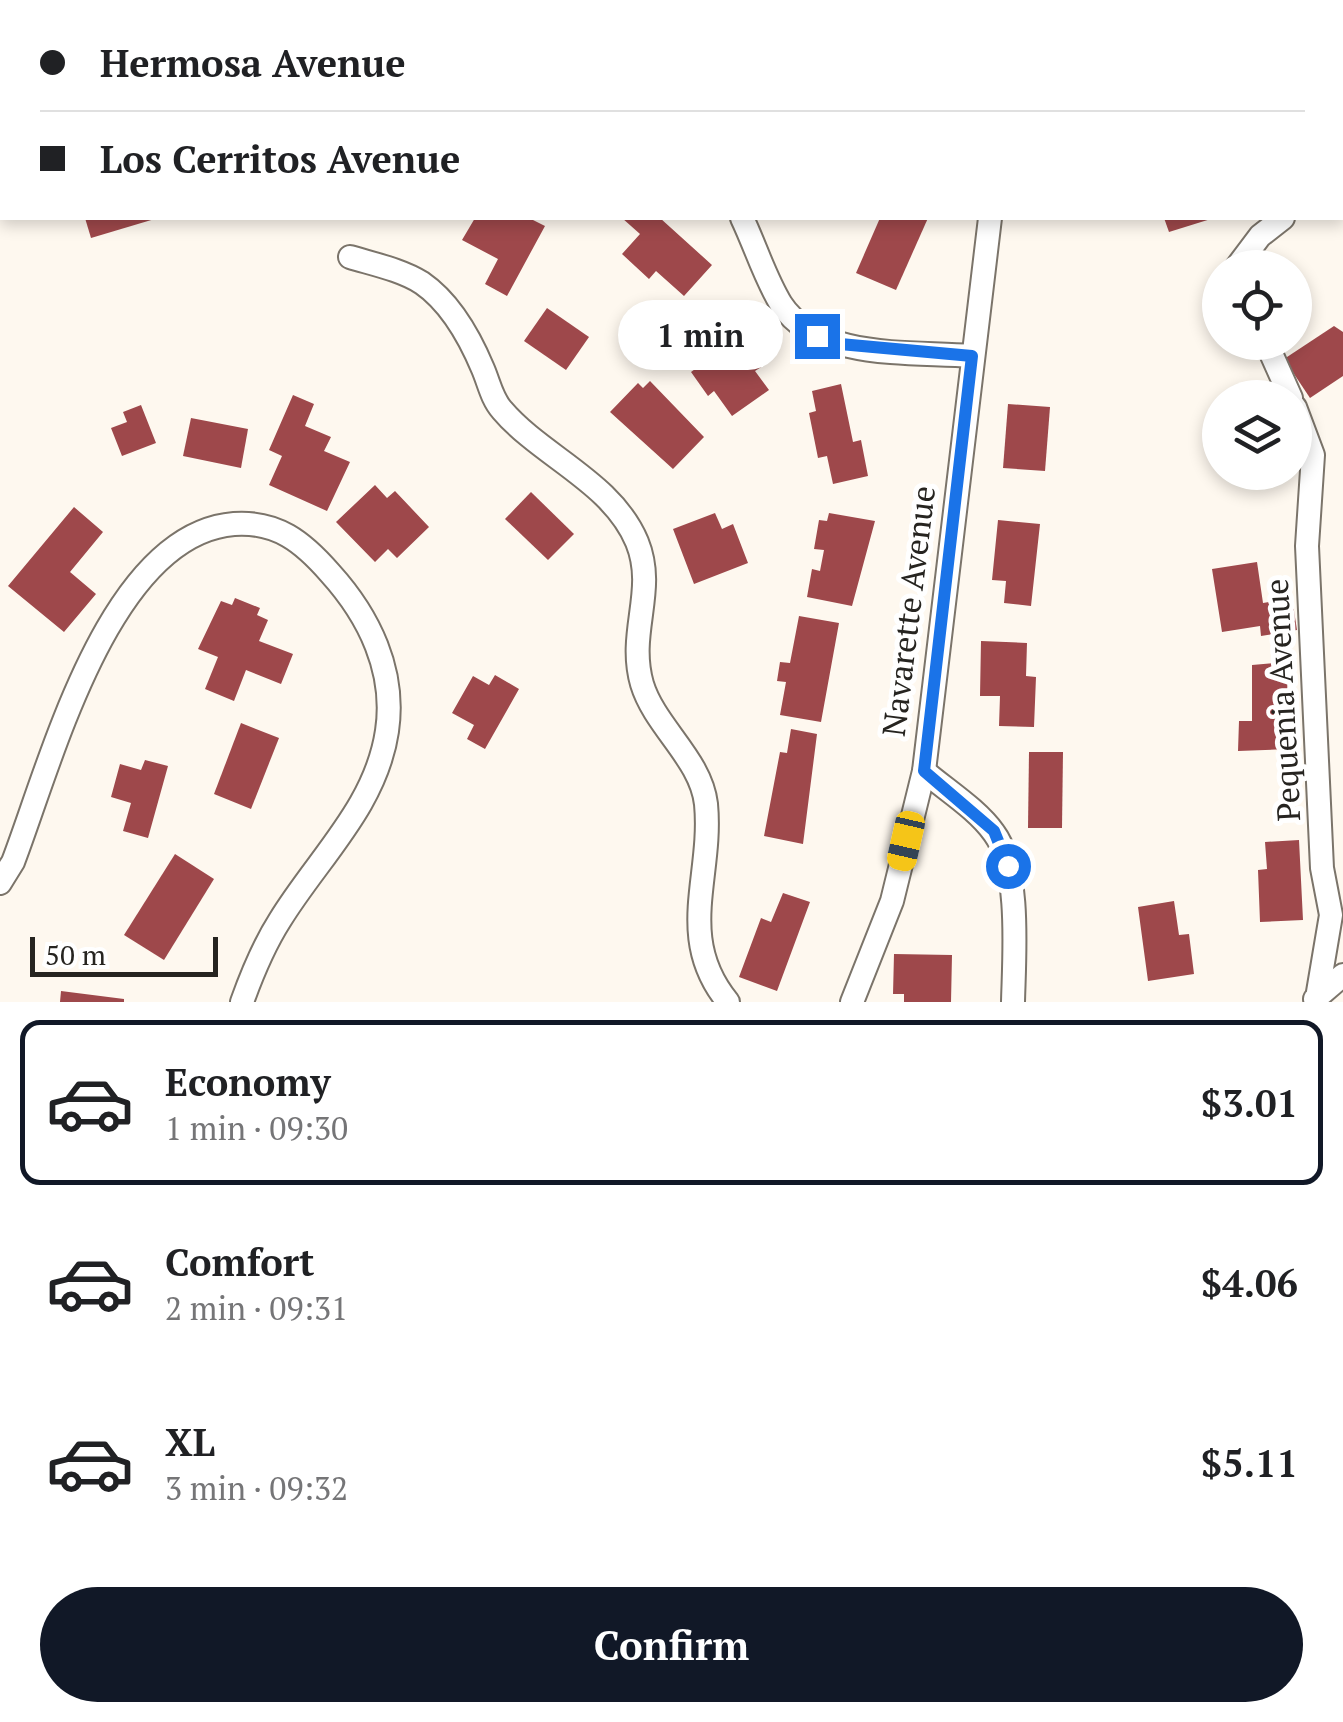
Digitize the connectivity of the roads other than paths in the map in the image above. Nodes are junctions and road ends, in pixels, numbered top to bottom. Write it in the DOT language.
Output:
graph roads {
  1 [pos="743,220"];
  2 [pos="990,220"];
  3 [pos="1280,220"];
  4 [pos="1250,250"];
  5 [pos="350,257"];
  6 [pos="972,356"];
  7 [pos="1310,490"];
  8 [pos="924,771"];
  9 [pos="0,882"];
  10 [pos="1343,975"];
  11 [pos="1315,997"];
  12 [pos="242,1002"];
  13 [pos="728,1002"];
  14 [pos="852,1002"];
  15 [pos="1012,1002"];
  1 -- 6 [label="street"];
  2 -- 6 [label="street, Navarette Avenue"];
  3 -- 4 [label="street"];
  5 -- 13 [label="street"];
  6 -- 8 [label="street, Navarette Avenue"];
  7 -- 11 [label="street, Pequenia Avenue"];
  8 -- 14 [label="street, Navarette Avenue"];
  8 -- 15 [label="street"];
  9 -- 12 [label="street"];
  10 -- 11 [label="street"];
}
